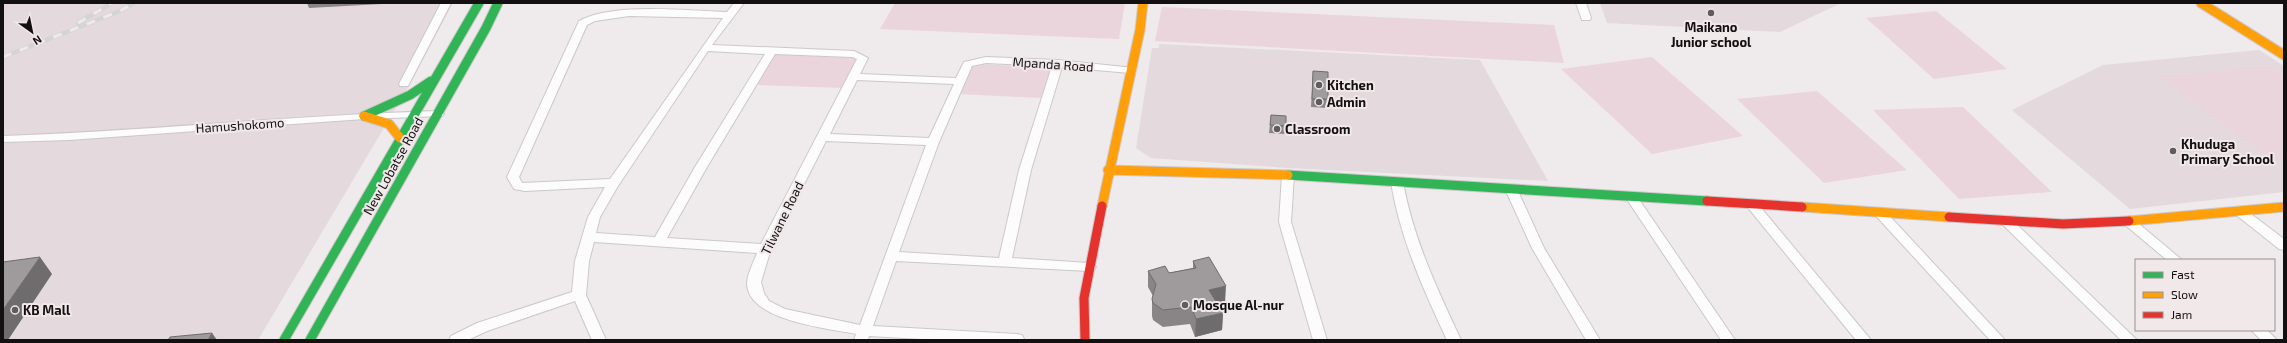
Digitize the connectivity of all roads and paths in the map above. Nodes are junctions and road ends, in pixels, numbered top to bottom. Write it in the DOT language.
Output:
graph roads {
  1 [pos="446,3"];
  2 [pos="479,3"];
  3 [pos="498,3"];
  4 [pos="739,3"];
  5 [pos="1143,3"];
  6 [pos="1581,3"];
  7 [pos="2201,3"];
  8 [pos="730,15"];
  9 [pos="1586,18"];
  10 [pos="706,48"];
  11 [pos="772,50"];
  12 [pos="2284,55"];
  13 [pos="1058,63"];
  14 [pos="1130,70"];
  15 [pos="439,75"];
  16 [pos="854,77"];
  17 [pos="959,81"];
  18 [pos="404,84"];
  19 [pos="438,114"];
  20 [pos="413,115"];
  21 [pos="364,116"];
  22 [pos="824,137"];
  23 [pos="400,138"];
  24 [pos="3,139"];
  25 [pos="933,142"];
  26 [pos="1108,170"];
  27 [pos="1288,175"];
  28 [pos="1397,182"];
  29 [pos="614,183"];
  30 [pos="1511,189"];
  31 [pos="1632,198"];
  32 [pos="1753,206"];
  33 [pos="2284,207"];
  34 [pos="2239,211"];
  35 [pos="1880,213"];
  36 [pos="2005,220"];
  37 [pos="2128,221"];
  38 [pos="588,237"];
  39 [pos="660,240"];
  40 [pos="2284,246"];
  41 [pos="765,249"];
  42 [pos="893,256"];
  43 [pos="2174,259"];
  44 [pos="1005,261"];
  45 [pos="1089,267"];
  46 [pos="579,294"];
  47 [pos="2259,331"];
  48 [pos="863,336"];
  49 [pos="1017,339"];
  50 [pos="284,340"];
  51 [pos="310,340"];
  52 [pos="456,340"];
  53 [pos="599,340"];
  54 [pos="1085,340"];
  55 [pos="1320,340"];
  56 [pos="1454,340"];
  57 [pos="1593,340"];
  58 [pos="1728,340"];
  59 [pos="1864,340"];
  60 [pos="1998,340"];
  61 [pos="2130,340"];
  62 [pos="2270,340"];
  1 -- 18 [label="street"];
  2 -- 15 [label="street, New Lobatse Road"];
  3 -- 19 [label="street, New Lobatse Road"];
  4 -- 8 [label="street"];
  5 -- 14 [label="street"];
  6 -- 9 [label="street"];
  7 -- 12 [label="street"];
  8 -- 10 [label="street"];
  8 -- 29 [label="street"];
  10 -- 11 [label="street"];
  10 -- 29 [label="street"];
  11 -- 16 [label="street, Tilwane Road"];
  11 -- 39 [label="street"];
  13 -- 14 [label="street, Mpanda Road"];
  13 -- 17 [label="street, Mpanda Road"];
  13 -- 44 [label="street"];
  14 -- 26 [label="street"];
  15 -- 20 [label="street, New Lobatse Road"];
  15 -- 21 [label="street"];
  16 -- 17 [label="street"];
  16 -- 22 [label="street, Tilwane Road"];
  17 -- 25 [label="street"];
  19 -- 20 [label="street, Hamushokomo"];
  19 -- 51 [label="street, New Lobatse Road"];
  20 -- 21 [label="street, Hamushokomo"];
  20 -- 23 [label="street, New Lobatse Road"];
  21 -- 23 [label="street"];
  21 -- 24 [label="street, Hamushokomo"];
  22 -- 25 [label="street"];
  22 -- 41 [label="street, Tilwane Road"];
  23 -- 50 [label="street, New Lobatse Road"];
  25 -- 42 [label="street"];
  26 -- 27 [label="street"];
  26 -- 45 [label="street"];
  27 -- 28 [label="street"];
  27 -- 55 [label="street"];
  28 -- 30 [label="street"];
  28 -- 56 [label="street"];
  29 -- 38 [label="street"];
  30 -- 31 [label="street"];
  30 -- 57 [label="street"];
  31 -- 32 [label="street"];
  31 -- 58 [label="street"];
  32 -- 35 [label="street"];
  32 -- 59 [label="street"];
  33 -- 34 [label="street"];
  34 -- 37 [label="street"];
  34 -- 40 [label="street"];
  35 -- 36 [label="street"];
  35 -- 60 [label="street"];
  36 -- 37 [label="street"];
  36 -- 61 [label="street"];
  37 -- 43 [label="street"];
  38 -- 39 [label="street"];
  38 -- 46 [label="street"];
  39 -- 41 [label="street"];
  41 -- 48 [label="street, Tilwane Road"];
  42 -- 44 [label="street"];
  42 -- 48 [label="street"];
  44 -- 45 [label="street"];
  45 -- 54 [label="street"];
  46 -- 52 [label="street"];
  46 -- 53 [label="street"];
  47 -- 62 [label="street"];
  48 -- 49 [label="street, Tilwane Road"];
}
